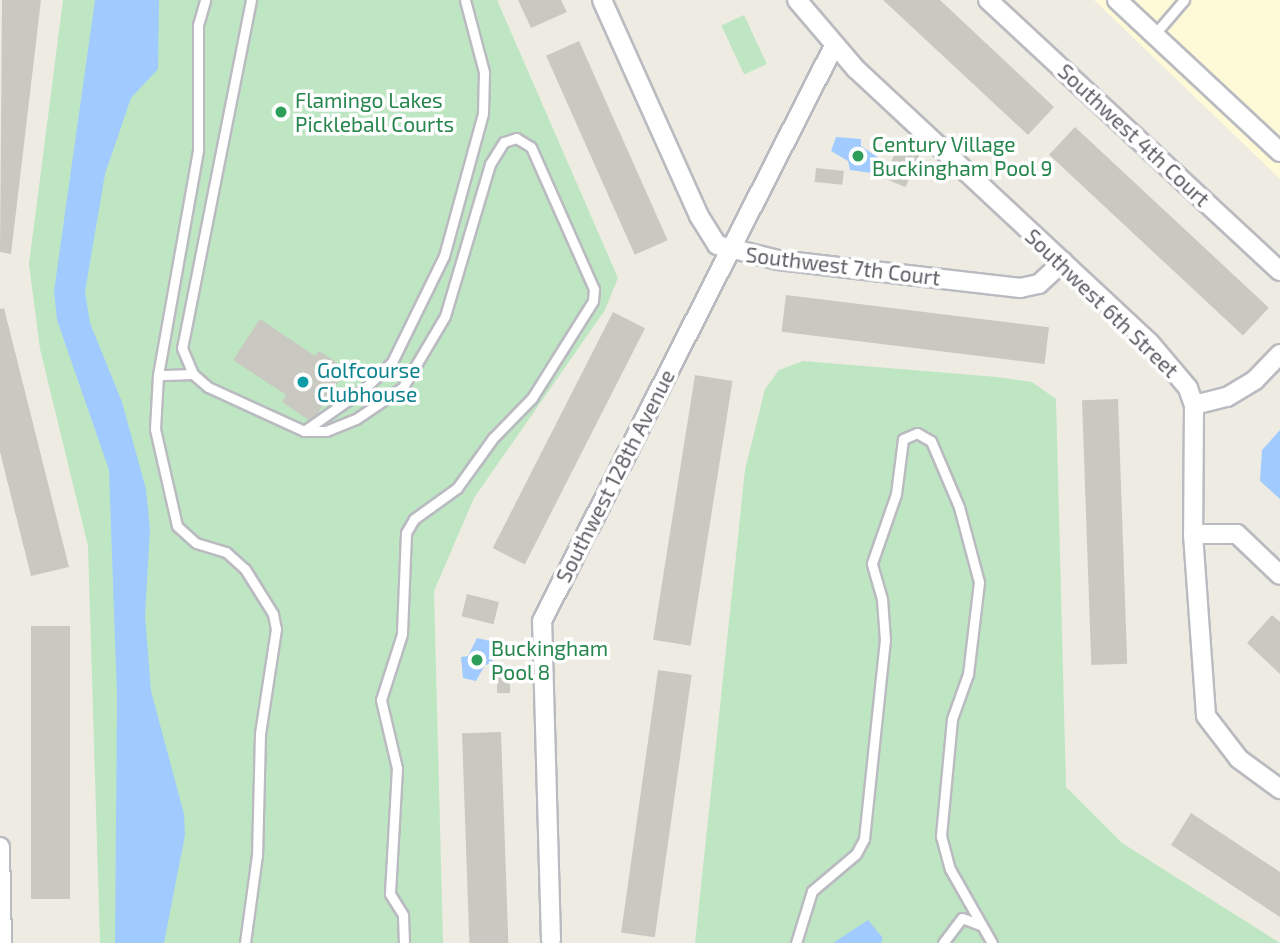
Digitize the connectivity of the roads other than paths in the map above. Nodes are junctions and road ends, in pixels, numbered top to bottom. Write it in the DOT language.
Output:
graph roads {
  1 [pos="205,0"];
  2 [pos="251,0"];
  3 [pos="465,0"];
  4 [pos="602,0"];
  5 [pos="797,0"];
  6 [pos="988,0"];
  7 [pos="1117,0"];
  8 [pos="1184,0"];
  9 [pos="1154,35"];
  10 [pos="834,47"];
  11 [pos="1280,152"];
  12 [pos="730,252"];
  13 [pos="1063,262"];
  14 [pos="1280,271"];
  15 [pos="1280,354"];
  16 [pos="193,374"];
  17 [pos="158,375"];
  18 [pos="1194,405"];
  19 [pos="304,431"];
  20 [pos="1193,534"];
  21 [pos="1280,575"];
  22 [pos="1280,789"];
  23 [pos="0,847"];
  24 [pos="980,925"];
  25 [pos="551,940"];
  26 [pos="2,943"];
  27 [pos="245,943"];
  28 [pos="404,943"];
  29 [pos="796,943"];
  30 [pos="943,943"];
  31 [pos="992,943"];
  1 -- 17 [label="lane"];
  2 -- 16 [label="lane"];
  3 -- 19 [label="lane"];
  4 -- 12 [label="street, Southwest 7th Court"];
  5 -- 10 [label="street, Southwest 6th Street"];
  6 -- 14 [label="street, Southwest 4th Court"];
  7 -- 9 [label="street"];
  8 -- 9 [label="lane"];
  9 -- 11 [label="street"];
  10 -- 12 [label="street, Southwest 128th Avenue"];
  10 -- 13 [label="street, Southwest 6th Street"];
  12 -- 13 [label="street, Southwest 7th Court"];
  12 -- 25 [label="street, Southwest 128th Avenue"];
  13 -- 18 [label="street, Southwest 6th Street"];
  15 -- 18 [label="street"];
  16 -- 17 [label="lane"];
  16 -- 19 [label="lane"];
  17 -- 27 [label="lane"];
  18 -- 20 [label="street, Southwest 6th Street"];
  19 -- 28 [label="lane"];
  20 -- 21 [label="street"];
  20 -- 22 [label="street, Southwest 6th Street"];
  23 -- 26 [label="street"];
  24 -- 29 [label="lane"];
  24 -- 30 [label="lane"];
  24 -- 31 [label="lane"];
}
